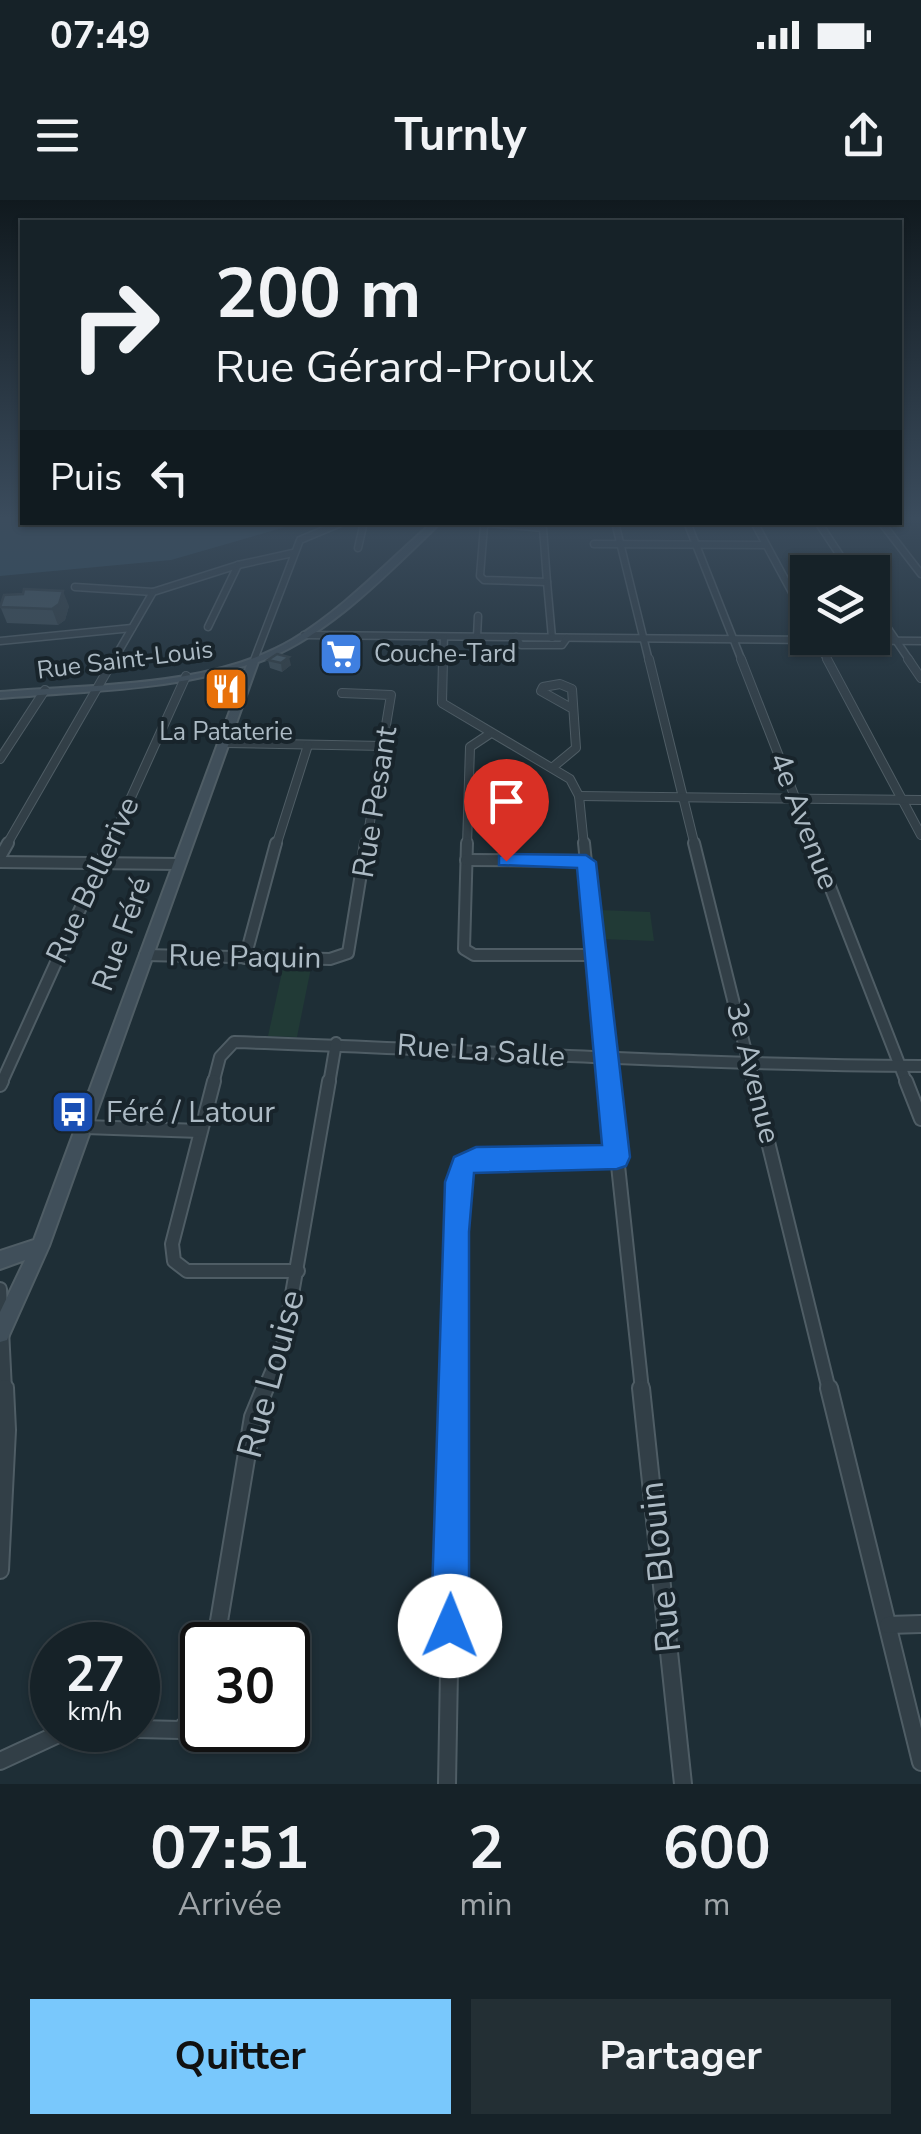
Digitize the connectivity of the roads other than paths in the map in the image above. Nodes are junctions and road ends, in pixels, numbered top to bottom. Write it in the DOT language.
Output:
graph roads {
  1 [pos="136,591"];
  2 [pos="156,591"];
  3 [pos="225,591"];
  4 [pos="279,591"];
  5 [pos="356,591"];
  6 [pos="549,591"];
  7 [pos="632,591"];
  8 [pos="714,591"];
  9 [pos="153,592"];
  10 [pos="478,616"];
  11 [pos="208,627"];
  12 [pos="132,628"];
  13 [pos="890,632"];
  14 [pos="304,635"];
  15 [pos="444,637"];
  16 [pos="477,637"];
  17 [pos="516,637"];
  18 [pos="552,638"];
  19 [pos="566,638"];
  20 [pos="644,638"];
  21 [pos="790,639"];
  22 [pos="733,640"];
  23 [pos="890,641"];
  24 [pos="896,641"];
  25 [pos="921,641"];
  26 [pos="0,642"];
  27 [pos="825,655"];
  28 [pos="254,660"];
  29 [pos="204,674"];
  30 [pos="250,674"];
  31 [pos="186,676"];
  32 [pos="921,678"];
  33 [pos="99,685"];
  34 [pos="45,690"];
  35 [pos="342,693"];
  36 [pos="0,695"];
  37 [pos="573,709"];
  38 [pos="491,733"];
  39 [pos="225,743"];
  40 [pos="308,745"];
  41 [pos="384,746"];
  42 [pos="0,759"];
  43 [pos="553,767"];
  44 [pos="580,796"];
  45 [pos="683,796"];
  46 [pos="795,798"];
  47 [pos="902,800"];
  48 [pos="921,800"];
  49 [pos="921,835"];
  50 [pos="0,860"];
  51 [pos="466,860"];
  52 [pos="586,862"];
  53 [pos="99,864"];
  54 [pos="180,864"];
  55 [pos="596,954"];
  56 [pos="145,955"];
  57 [pos="344,955"];
  58 [pos="245,958"];
  59 [pos="336,1044"];
  60 [pos="606,1060"];
  61 [pos="751,1065"];
  62 [pos="900,1065"];
  63 [pos="921,1066"];
  64 [pos="0,1085"];
  65 [pos="921,1119"];
  66 [pos="85,1127"];
  67 [pos="200,1132"];
  68 [pos="617,1157"];
  69 [pos="40,1246"];
  70 [pos="0,1260"];
  71 [pos="298,1272"];
  72 [pos="0,1289"];
  73 [pos="1,1332"];
  74 [pos="0,1570"];
  75 [pos="218,1622"];
  76 [pos="888,1624"];
  77 [pos="921,1624"];
  78 [pos="30,1747"];
  79 [pos="0,1761"];
  80 [pos="921,1762"];
  81 [pos="447,1784"];
  82 [pos="683,1784"];
  1 -- 9 [label="street"];
  2 -- 9 [label="street"];
  3 -- 11 [label="street"];
  4 -- 28 [label="street, Rue Féré"];
  5 -- 14 [label="main road, Rue Saint-Louis"];
  6 -- 18 [label="street"];
  7 -- 20 [label="street, 3e Avenue"];
  8 -- 22 [label="street, 4e Avenue"];
  9 -- 12 [label="street"];
  10 -- 16 [label="street"];
  12 -- 26 [label="street"];
  12 -- 33 [label="street"];
  13 -- 24 [label="street"];
  14 -- 15 [label="street"];
  14 -- 28 [label="main road, Rue Saint-Louis"];
  15 -- 16 [label="street"];
  15 -- 38 [label="street"];
  16 -- 17 [label="street"];
  17 -- 18 [label="street"];
  17 -- 19 [label="street"];
  18 -- 19 [label="street"];
  19 -- 20 [label="street"];
  20 -- 22 [label="street"];
  20 -- 45 [label="street, 3e Avenue"];
  21 -- 22 [label="street"];
  22 -- 46 [label="street, 4e Avenue"];
  23 -- 24 [label="street"];
  24 -- 25 [label="street"];
  24 -- 32 [label="street"];
  27 -- 47 [label="street"];
  28 -- 29 [label="main road, Rue Saint-Louis"];
  28 -- 30 [label="main road, Rue Féré"];
  29 -- 30 [label="main road"];
  29 -- 31 [label="main road, Rue Saint-Louis"];
  30 -- 39 [label="main road, Rue Féré"];
  31 -- 33 [label="main road, Rue Saint-Louis"];
  31 -- 53 [label="street, Rue Bellerive"];
  33 -- 34 [label="main road, Rue Saint-Louis"];
  33 -- 50 [label="street"];
  34 -- 36 [label="main road, Rue Saint-Louis"];
  34 -- 42 [label="street"];
  35 -- 41 [label="street, Rue Pesant"];
  37 -- 37 [label="street"];
  37 -- 43 [label="street"];
  38 -- 43 [label="street"];
  38 -- 51 [label="street"];
  39 -- 40 [label="street"];
  39 -- 54 [label="main road, Rue Féré"];
  40 -- 41 [label="street"];
  40 -- 58 [label="street"];
  41 -- 57 [label="street, Rue Pesant"];
  43 -- 44 [label="street"];
  44 -- 45 [label="street"];
  44 -- 52 [label="street, Rue Blouin"];
  45 -- 46 [label="street"];
  45 -- 61 [label="street, 3e Avenue"];
  46 -- 47 [label="street"];
  46 -- 62 [label="street, 4e Avenue"];
  47 -- 48 [label="street"];
  47 -- 49 [label="street"];
  50 -- 53 [label="street"];
  51 -- 52 [label="street"];
  51 -- 55 [label="street"];
  52 -- 55 [label="street, Rue Blouin"];
  53 -- 54 [label="street"];
  53 -- 64 [label="street, Rue Bellerive"];
  54 -- 56 [label="main road, Rue Féré"];
  55 -- 60 [label="street, Rue Blouin"];
  56 -- 58 [label="street, Rue Paquin"];
  56 -- 66 [label="main road, Rue Féré"];
  57 -- 58 [label="street, Rue Paquin"];
  59 -- 60 [label="street, Rue La Salle"];
  59 -- 67 [label="street, Rue La Salle"];
  59 -- 71 [label="street, Rue Louise"];
  60 -- 61 [label="street, Rue La Salle"];
  60 -- 68 [label="street, Rue Blouin"];
  61 -- 62 [label="street, Rue La Salle"];
  61 -- 76 [label="street, 3e Avenue"];
  62 -- 63 [label="street, Rue La Salle"];
  62 -- 65 [label="street, 4e Avenue"];
  66 -- 67 [label="street"];
  66 -- 69 [label="main road, Rue Féré"];
  67 -- 71 [label="street"];
  68 -- 81 [label="street"];
  68 -- 82 [label="street, Rue Blouin"];
  69 -- 70 [label="main road"];
  69 -- 73 [label="main road, Rue Féré"];
  71 -- 75 [label="street, Rue Louise"];
  72 -- 73 [label="street"];
  73 -- 74 [label="street"];
  76 -- 77 [label="street"];
  76 -- 80 [label="street, 3e Avenue"];
  78 -- 79 [label="street"];
}
